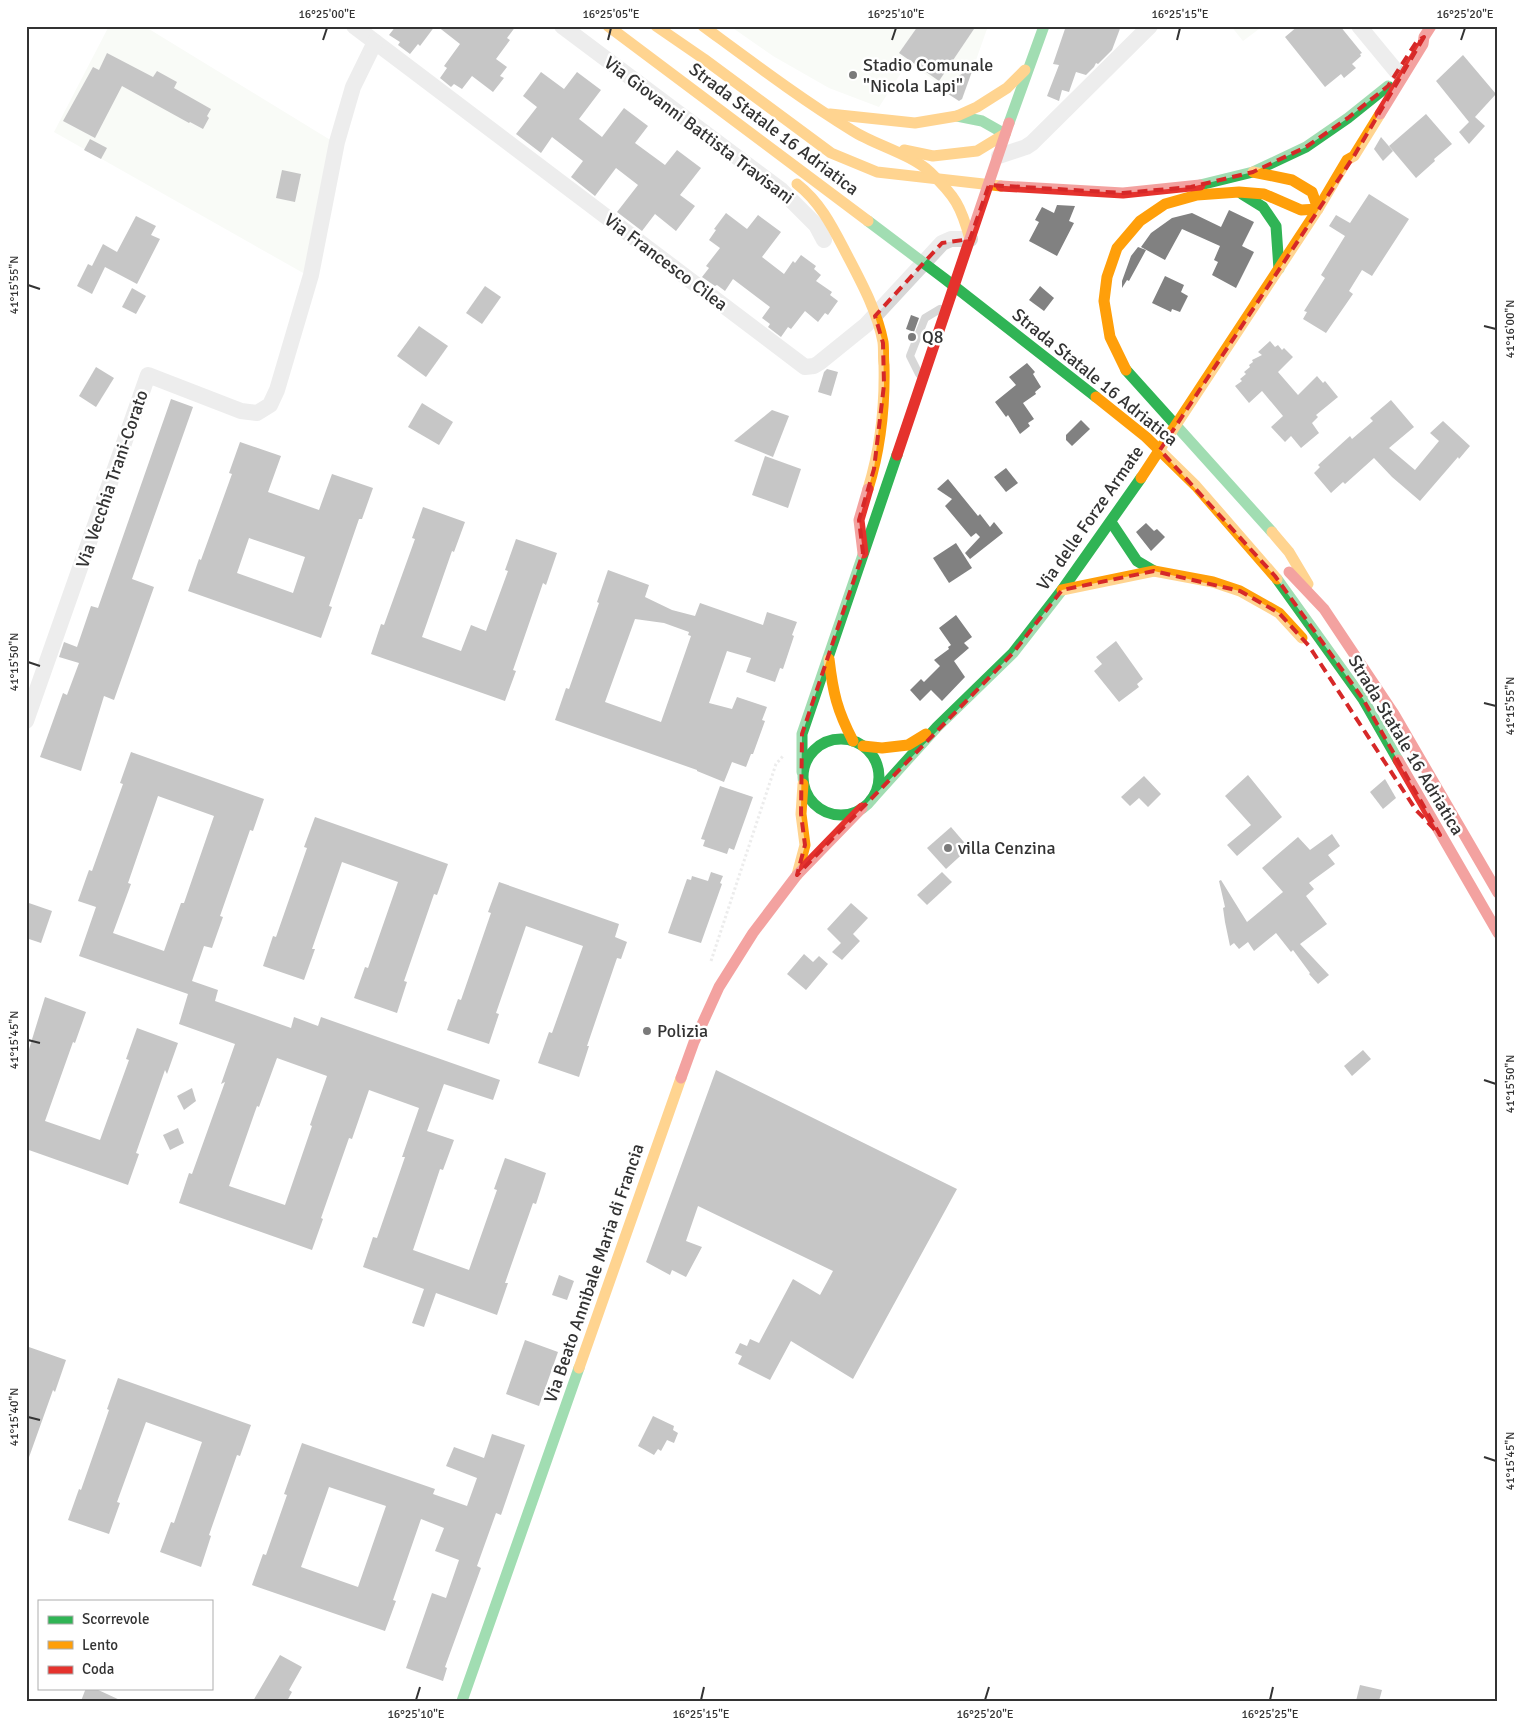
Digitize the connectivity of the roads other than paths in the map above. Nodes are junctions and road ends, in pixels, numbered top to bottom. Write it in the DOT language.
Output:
graph roads {
  1 [pos="562,26"];
  2 [pos="603,26"];
  3 [pos="608,26"];
  4 [pos="656,26"];
  5 [pos="702,26"];
  6 [pos="1044,26"];
  7 [pos="1150,26"];
  8 [pos="1359,26"];
  9 [pos="1431,26"];
  10 [pos="366,32"];
  11 [pos="1424,37"];
  12 [pos="618,47"];
  13 [pos="1028,66"];
  14 [pos="1393,79"];
  15 [pos="829,114"];
  16 [pos="957,116"];
  17 [pos="1006,134"];
  18 [pos="884,145"];
  19 [pos="999,156"];
  20 [pos="1347,160"];
  21 [pos="1253,172"];
  22 [pos="791,180"];
  23 [pos="1239,192"];
  24 [pos="1318,209"];
  25 [pos="970,239"];
  26 [pos="927,246"];
  27 [pos="1279,269"];
  28 [pos="966,276"];
  29 [pos="948,304"];
  30 [pos="866,325"];
  31 [pos="922,381"];
  32 [pos="1156,429"];
  33 [pos="1176,449"];
  34 [pos="1112,522"];
  35 [pos="863,554"];
  36 [pos="1282,564"];
  37 [pos="1154,571"];
  38 [pos="1062,590"];
  39 [pos="1324,609"];
  40 [pos="1309,646"];
  41 [pos="829,651"];
  42 [pos="26,721"];
  43 [pos="937,727"];
  44 [pos="858,743"];
  45 [pos="802,772"];
  46 [pos="803,784"];
  47 [pos="1400,785"];
  48 [pos="866,804"];
  49 [pos="1440,835"];
  50 [pos="797,875"];
  51 [pos="1498,893"];
  52 [pos="1498,934"];
  53 [pos="462,1701"];
  1 -- 30 [label="street, Via Giovanni Battista Travisani"];
  2 -- 12 [label="main road"];
  3 -- 49 [label="main road, Strada Statale 16 Adriatica"];
  4 -- 21 [label="main road"];
  5 -- 15 [label="main road"];
  6 -- 13 [label="main road"];
  7 -- 19 [label="street"];
  8 -- 14 [label="street"];
  9 -- 11 [label="main road, Via delle Forze Armate"];
  10 -- 30 [label="street, Via Francesco Cilea"];
  10 -- 42 [label="street, Via Vecchia Trani-Corato"];
  11 -- 14 [label="main road, Via delle Forze Armate"];
  11 -- 20 [label="main road, Via delle Forze Armate"];
  13 -- 16 [label="main road"];
  13 -- 17 [label="main road"];
  14 -- 20 [label="main road, Via delle Forze Armate"];
  14 -- 21 [label="main road"];
  15 -- 16 [label="main road"];
  15 -- 18 [label="main road"];
  16 -- 17 [label="main road"];
  17 -- 18 [label="main road"];
  17 -- 19 [label="main road"];
  18 -- 25 [label="main road"];
  19 -- 25 [label="main road"];
  20 -- 24 [label="main road, Via delle Forze Armate"];
  21 -- 24 [label="main road"];
  22 -- 35 [label="main road"];
  23 -- 24 [label="main road"];
  23 -- 27 [label="main road"];
  23 -- 39 [label="main road"];
  24 -- 27 [label="main road, Via delle Forze Armate"];
  25 -- 29 [label="main road"];
  25 -- 30 [label="street, Via Francesco Cilea"];
  26 -- 28 [label="main road"];
  27 -- 34 [label="main road, Via delle Forze Armate"];
  29 -- 31 [label="main road"];
  29 -- 31 [label="lane"];
  31 -- 35 [label="main road"];
  32 -- 33 [label="main road, Strada Statale 16 Adriatica"];
  34 -- 37 [label="main road"];
  34 -- 38 [label="main road, Via delle Forze Armate"];
  35 -- 41 [label="main road"];
  36 -- 39 [label="main road, Strada Statale 16 Adriatica"];
  37 -- 38 [label="main road"];
  37 -- 40 [label="main road"];
  38 -- 43 [label="main road, Via delle Forze Armate"];
  39 -- 51 [label="main road, Strada Statale 16 Adriatica"];
  41 -- 44 [label="main road"];
  41 -- 45 [label="main road"];
  43 -- 44 [label="main road, Via delle Forze Armate"];
  43 -- 48 [label="main road, Via delle Forze Armate"];
  44 -- 45 [label="main road"];
  44 -- 48 [label="main road"];
  45 -- 46 [label="main road"];
  46 -- 48 [label="main road"];
  46 -- 50 [label="main road, Via Beato Annibale Maria di Francia"];
  47 -- 49 [label="main road"];
  48 -- 50 [label="main road, Via Beato Annibale Maria di Francia"];
  49 -- 52 [label="main road, Strada Statale 16 Adriatica"];
  50 -- 53 [label="main road, Via Beato Annibale Maria di Francia"];
}
